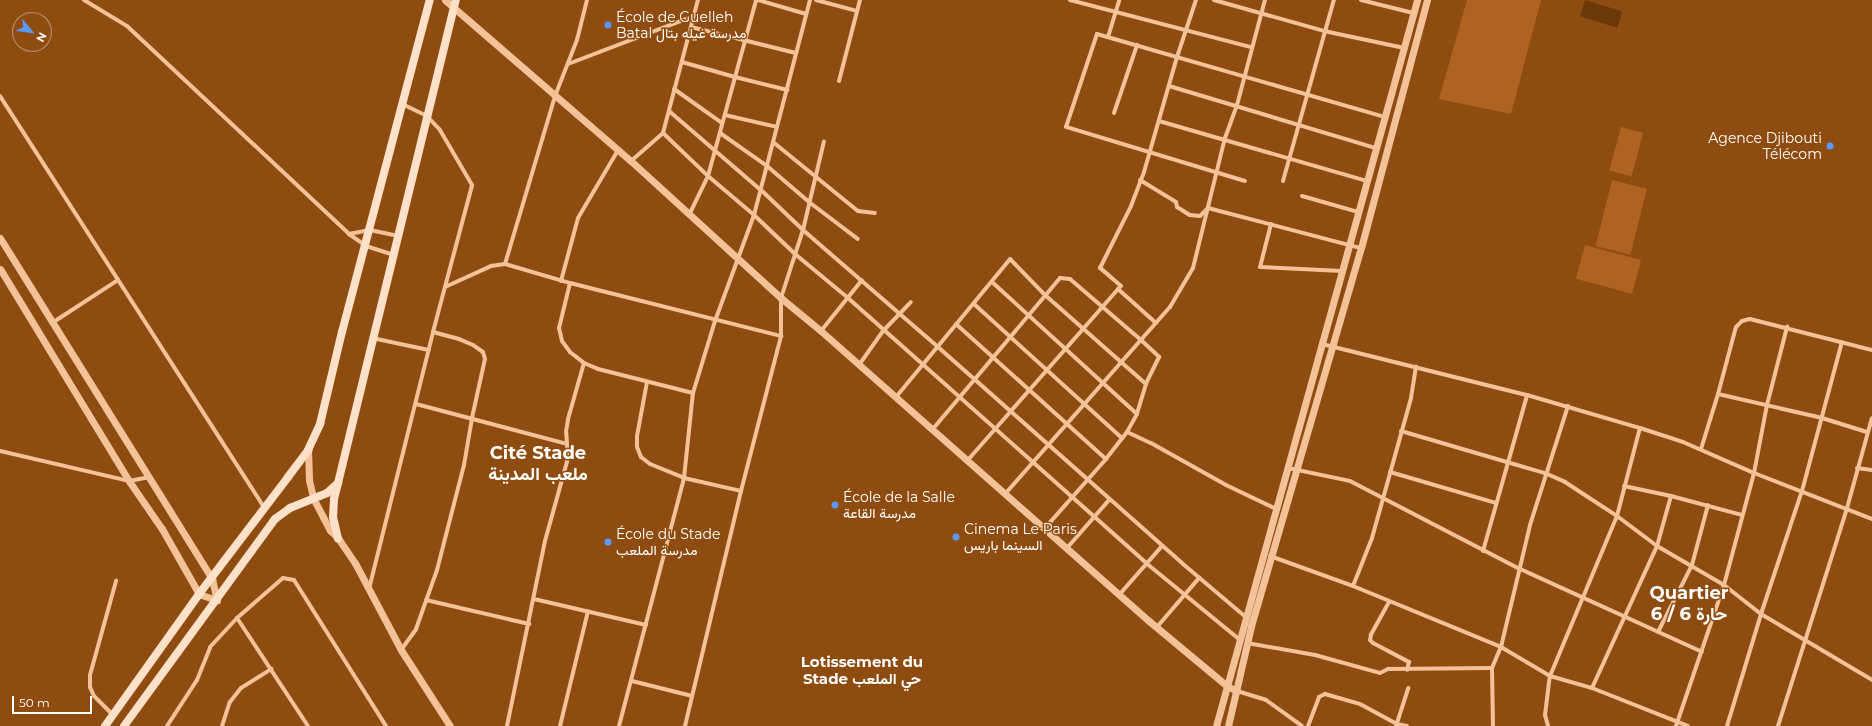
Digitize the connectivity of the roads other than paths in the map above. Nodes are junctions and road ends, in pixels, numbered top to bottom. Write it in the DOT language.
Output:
graph roads {
  1 [pos="84,0"];
  2 [pos="430,0"];
  3 [pos="445,0"];
  4 [pos="587,0"];
  5 [pos="698,0"];
  6 [pos="757,0"];
  7 [pos="810,0"];
  8 [pos="816,0"];
  9 [pos="860,0"];
  10 [pos="1070,0"];
  11 [pos="1119,0"];
  12 [pos="1196,0"];
  13 [pos="1214,0"];
  14 [pos="1265,0"];
  15 [pos="1334,0"];
  16 [pos="1361,0"];
  17 [pos="1417,0"];
  18 [pos="1427,0"];
  19 [pos="455,4"];
  20 [pos="857,11"];
  21 [pos="1116,12"];
  22 [pos="1261,12"];
  23 [pos="1413,13"];
  24 [pos="806,14"];
  25 [pos="694,16"];
  26 [pos="691,27"];
  27 [pos="1186,31"];
  28 [pos="1324,31"];
  29 [pos="1108,37"];
  30 [pos="744,41"];
  31 [pos="1137,45"];
  32 [pos="1251,47"];
  33 [pos="1404,48"];
  34 [pos="796,53"];
  35 [pos="1177,57"];
  36 [pos="682,62"];
  37 [pos="568,64"];
  38 [pos="1244,76"];
  39 [pos="735,77"];
  40 [pos="839,81"];
  41 [pos="1169,86"];
  42 [pos="674,90"];
  43 [pos="787,90"];
  44 [pos="1307,95"];
  45 [pos="0,96"];
  46 [pos="555,96"];
  47 [pos="402,104"];
  48 [pos="1237,105"];
  49 [pos="669,111"];
  50 [pos="1114,113"];
  51 [pos="725,115"];
  52 [pos="427,116"];
  53 [pos="1385,117"];
  54 [pos="1159,121"];
  55 [pos="722,123"];
  56 [pos="1298,126"];
  57 [pos="777,127"];
  58 [pos="663,133"];
  59 [pos="720,133"];
  60 [pos="1225,138"];
  61 [pos="824,141"];
  62 [pos="773,142"];
  63 [pos="1376,148"];
  64 [pos="618,150"];
  65 [pos="715,151"];
  66 [pos="1150,152"];
  67 [pos="1290,158"];
  68 [pos="631,161"];
  69 [pos="767,166"];
  70 [pos="1216,172"];
  71 [pos="708,176"];
  72 [pos="815,177"];
  73 [pos="1140,180"];
  74 [pos="1367,180"];
  75 [pos="1245,181"];
  76 [pos="1283,181"];
  77 [pos="761,190"];
  78 [pos="1302,196"];
  79 [pos="809,202"];
  80 [pos="1208,208"];
  81 [pos="1358,212"];
  82 [pos="875,213"];
  83 [pos="689,215"];
  84 [pos="754,215"];
  85 [pos="1271,224"];
  86 [pos="370,230"];
  87 [pos="803,230"];
  88 [pos="349,234"];
  89 [pos="399,236"];
  90 [pos="0,238"];
  91 [pos="858,239"];
  92 [pos="1349,245"];
  93 [pos="366,246"];
  94 [pos="1361,248"];
  95 [pos="795,254"];
  96 [pos="394,255"];
  97 [pos="738,259"];
  98 [pos="505,264"];
  99 [pos="0,269"];
  100 [pos="1342,272"];
  101 [pos="118,280"];
  102 [pos="561,280"];
  103 [pos="862,280"];
  104 [pos="992,282"];
  105 [pos="570,283"];
  106 [pos="445,287"];
  107 [pos="1118,289"];
  108 [pos="1045,295"];
  109 [pos="781,298"];
  110 [pos="848,298"];
  111 [pos="911,302"];
  112 [pos="974,304"];
  113 [pos="1102,308"];
  114 [pos="900,314"];
  115 [pos="1028,315"];
  116 [pos="715,321"];
  117 [pos="52,323"];
  118 [pos="1156,323"];
  119 [pos="956,324"];
  120 [pos="1787,327"];
  121 [pos="1083,328"];
  122 [pos="821,331"];
  123 [pos="883,331"];
  124 [pos="433,332"];
  125 [pos="781,336"];
  126 [pos="1010,337"];
  127 [pos="372,338"];
  128 [pos="1141,340"];
  129 [pos="1842,342"];
  130 [pos="1322,344"];
  131 [pos="938,347"];
  132 [pos="1333,347"];
  133 [pos="1065,349"];
  134 [pos="428,350"];
  135 [pos="1872,350"];
  136 [pos="993,358"];
  137 [pos="584,363"];
  138 [pos="1122,363"];
  139 [pos="859,365"];
  140 [pos="923,365"];
  141 [pos="1416,366"];
  142 [pos="1047,370"];
  143 [pos="975,379"];
  144 [pos="647,382"];
  145 [pos="1103,384"];
  146 [pos="1146,384"];
  147 [pos="1029,390"];
  148 [pos="693,393"];
  149 [pos="1718,394"];
  150 [pos="1527,395"];
  151 [pos="958,397"];
  152 [pos="895,398"];
  153 [pos="416,404"];
  154 [pos="1084,404"];
  155 [pos="1767,405"];
  156 [pos="1568,406"];
  157 [pos="1010,411"];
  158 [pos="1137,414"];
  159 [pos="472,418"];
  160 [pos="1822,418"];
  161 [pos="1872,418"];
  162 [pos="1066,424"];
  163 [pos="995,428"];
  164 [pos="1640,428"];
  165 [pos="932,430"];
  166 [pos="1401,431"];
  167 [pos="1127,432"];
  168 [pos="1867,432"];
  169 [pos="1122,438"];
  170 [pos="567,444"];
  171 [pos="1048,444"];
  172 [pos="1701,449"];
  173 [pos="308,450"];
  174 [pos="0,451"];
  175 [pos="1106,459"];
  176 [pos="967,461"];
  177 [pos="1034,462"];
  178 [pos="1508,462"];
  179 [pos="1288,468"];
  180 [pos="1857,468"];
  181 [pos="1298,470"];
  182 [pos="1872,470"];
  183 [pos="1390,472"];
  184 [pos="1545,473"];
  185 [pos="1754,473"];
  186 [pos="149,478"];
  187 [pos="684,478"];
  188 [pos="1088,480"];
  189 [pos="129,481"];
  190 [pos="338,483"];
  191 [pos="1624,486"];
  192 [pos="741,491"];
  193 [pos="1802,491"];
  194 [pos="1005,494"];
  195 [pos="1072,496"];
  196 [pos="1671,496"];
  197 [pos="1383,497"];
  198 [pos="314,498"];
  199 [pos="1109,500"];
  200 [pos="1496,503"];
  201 [pos="1708,505"];
  202 [pos="265,508"];
  203 [pos="1276,508"];
  204 [pos="1847,508"];
  205 [pos="1742,514"];
  206 [pos="1617,516"];
  207 [pos="1095,517"];
  208 [pos="1872,519"];
  209 [pos="1045,528"];
  210 [pos="338,538"];
  211 [pos="1162,546"];
  212 [pos="1657,546"];
  213 [pos="1067,548"];
  214 [pos="1483,551"];
  215 [pos="1264,553"];
  216 [pos="1272,557"];
  217 [pos="1146,563"];
  218 [pos="1692,565"];
  219 [pos="1518,568"];
  220 [pos="1199,578"];
  221 [pos="212,579"];
  222 [pos="116,581"];
  223 [pos="1724,585"];
  224 [pos="1353,586"];
  225 [pos="369,590"];
  226 [pos="199,594"];
  227 [pos="1119,595"];
  228 [pos="1184,596"];
  229 [pos="1583,598"];
  230 [pos="534,599"];
  231 [pos="217,600"];
  232 [pos="426,600"];
  233 [pos="1389,602"];
  234 [pos="588,611"];
  235 [pos="1760,614"];
  236 [pos="1626,617"];
  237 [pos="237,618"];
  238 [pos="1246,618"];
  239 [pos="529,624"];
  240 [pos="646,625"];
  241 [pos="1251,626"];
  242 [pos="1157,627"];
  243 [pos="1658,632"];
  244 [pos="1805,641"];
  245 [pos="1244,642"];
  246 [pos="1500,647"];
  247 [pos="401,650"];
  248 [pos="1702,652"];
  249 [pos="1492,668"];
  250 [pos="272,669"];
  251 [pos="1407,670"];
  252 [pos="1550,676"];
  253 [pos="1872,680"];
  254 [pos="632,681"];
  255 [pos="1227,686"];
  256 [pos="1408,688"];
  257 [pos="1592,688"];
  258 [pos="1237,691"];
  259 [pos="692,696"];
  260 [pos="113,715"];
  261 [pos="1677,724"];
  262 [pos="1397,725"];
  263 [pos="105,726"];
  264 [pos="124,726"];
  265 [pos="167,726"];
  266 [pos="222,726"];
  267 [pos="308,726"];
  268 [pos="386,726"];
  269 [pos="450,726"];
  270 [pos="507,726"];
  271 [pos="560,726"];
  272 [pos="619,726"];
  273 [pos="685,726"];
  274 [pos="1216,726"];
  275 [pos="1228,726"];
  276 [pos="1302,726"];
  277 [pos="1308,726"];
  278 [pos="1407,726"];
  279 [pos="1493,726"];
  280 [pos="1548,726"];
  281 [pos="1688,726"];
  282 [pos="1727,726"];
  283 [pos="1778,726"];
  1 -- 88 [label="street"];
  2 -- 47 [label="main road"];
  3 -- 19 [label="street"];
  4 -- 37 [label="street"];
  5 -- 25 [label="street"];
  6 -- 24 [label="street"];
  6 -- 30 [label="street"];
  7 -- 24 [label="street"];
  8 -- 20 [label="street"];
  9 -- 20 [label="street"];
  10 -- 21 [label="street"];
  11 -- 21 [label="street"];
  12 -- 27 [label="street"];
  13 -- 22 [label="street"];
  14 -- 22 [label="street"];
  15 -- 28 [label="street"];
  16 -- 23 [label="street"];
  17 -- 23 [label="street"];
  18 -- 94 [label="street"];
  19 -- 46 [label="street"];
  19 -- 52 [label="main road"];
  20 -- 40 [label="street"];
  21 -- 27 [label="street"];
  21 -- 29 [label="street"];
  22 -- 28 [label="street"];
  22 -- 32 [label="street"];
  23 -- 33 [label="street"];
  24 -- 34 [label="street"];
  25 -- 26 [label="street"];
  25 -- 37 [label="street"];
  26 -- 30 [label="street"];
  26 -- 36 [label="street"];
  27 -- 32 [label="street"];
  27 -- 35 [label="street"];
  28 -- 33 [label="street"];
  28 -- 44 [label="street"];
  29 -- 31 [label="street"];
  29 -- 66 [label="street"];
  30 -- 34 [label="street"];
  30 -- 39 [label="street"];
  31 -- 35 [label="street"];
  31 -- 50 [label="street"];
  32 -- 38 [label="street"];
  33 -- 53 [label="street"];
  34 -- 43 [label="street"];
  35 -- 38 [label="street"];
  35 -- 41 [label="street"];
  36 -- 39 [label="street"];
  36 -- 42 [label="street"];
  37 -- 46 [label="street"];
  38 -- 44 [label="street"];
  38 -- 48 [label="street"];
  39 -- 43 [label="street"];
  39 -- 51 [label="street"];
  41 -- 48 [label="street"];
  41 -- 54 [label="street"];
  42 -- 49 [label="street"];
  42 -- 55 [label="street"];
  43 -- 57 [label="street"];
  44 -- 53 [label="street"];
  44 -- 56 [label="street"];
  45 -- 101 [label="street"];
  46 -- 64 [label="street"];
  46 -- 98 [label="street"];
  47 -- 52 [label="street"];
  47 -- 86 [label="main road"];
  48 -- 56 [label="street"];
  48 -- 60 [label="street"];
  49 -- 58 [label="street"];
  49 -- 65 [label="street"];
  51 -- 55 [label="street"];
  51 -- 57 [label="street"];
  52 -- 89 [label="main road"];
  52 -- 106 [label="street"];
  53 -- 63 [label="street"];
  54 -- 60 [label="street"];
  54 -- 66 [label="street"];
  55 -- 59 [label="street"];
  56 -- 63 [label="street"];
  56 -- 67 [label="street"];
  57 -- 62 [label="street"];
  58 -- 68 [label="street"];
  58 -- 71 [label="street"];
  59 -- 65 [label="street"];
  59 -- 69 [label="street"];
  60 -- 67 [label="street"];
  60 -- 70 [label="street"];
  61 -- 72 [label="street"];
  62 -- 69 [label="street"];
  62 -- 72 [label="street"];
  63 -- 74 [label="street"];
  64 -- 68 [label="street"];
  64 -- 102 [label="street"];
  65 -- 71 [label="street"];
  65 -- 77 [label="street"];
  66 -- 70 [label="street"];
  66 -- 73 [label="street"];
  67 -- 74 [label="street"];
  67 -- 76 [label="street"];
  68 -- 83 [label="street"];
  69 -- 77 [label="street"];
  69 -- 79 [label="street"];
  70 -- 75 [label="street"];
  70 -- 80 [label="street"];
  71 -- 83 [label="street"];
  71 -- 84 [label="street"];
  72 -- 79 [label="street"];
  72 -- 82 [label="street"];
  73 -- 80 [label="street"];
  73 -- 107 [label="street"];
  74 -- 81 [label="street"];
  77 -- 84 [label="street"];
  77 -- 87 [label="street"];
  78 -- 81 [label="street"];
  79 -- 87 [label="street"];
  79 -- 91 [label="street"];
  80 -- 85 [label="street"];
  80 -- 118 [label="street"];
  81 -- 92 [label="street"];
  83 -- 97 [label="street"];
  84 -- 95 [label="street"];
  84 -- 97 [label="street"];
  85 -- 92 [label="street"];
  85 -- 100 [label="street"];
  86 -- 88 [label="street"];
  86 -- 89 [label="street"];
  86 -- 93 [label="main road"];
  87 -- 95 [label="street"];
  87 -- 103 [label="street"];
  88 -- 93 [label="street"];
  89 -- 96 [label="main road"];
  90 -- 117 [label="street"];
  92 -- 94 [label="street"];
  92 -- 100 [label="street"];
  93 -- 96 [label="street"];
  93 -- 173 [label="main road"];
  94 -- 132 [label="street"];
  95 -- 109 [label="street"];
  95 -- 110 [label="street"];
  96 -- 127 [label="main road"];
  97 -- 109 [label="street"];
  97 -- 116 [label="street"];
  98 -- 102 [label="street"];
  98 -- 106 [label="street"];
  99 -- 189 [label="street"];
  100 -- 130 [label="street"];
  101 -- 117 [label="street"];
  101 -- 202 [label="street"];
  102 -- 105 [label="street"];
  103 -- 110 [label="street"];
  103 -- 114 [label="street"];
  104 -- 108 [label="street"];
  104 -- 112 [label="street"];
  104 -- 115 [label="street"];
  105 -- 116 [label="street"];
  105 -- 137 [label="street"];
  106 -- 124 [label="street"];
  107 -- 113 [label="street"];
  107 -- 118 [label="street"];
  108 -- 113 [label="street"];
  108 -- 115 [label="street"];
  108 -- 121 [label="street"];
  109 -- 122 [label="street"];
  109 -- 125 [label="street"];
  110 -- 122 [label="street"];
  110 -- 123 [label="street"];
  111 -- 114 [label="street"];
  112 -- 119 [label="street"];
  112 -- 126 [label="street"];
  113 -- 121 [label="street"];
  113 -- 128 [label="street"];
  114 -- 123 [label="street"];
  114 -- 131 [label="street"];
  115 -- 126 [label="street"];
  115 -- 133 [label="street"];
  116 -- 125 [label="street"];
  116 -- 148 [label="street"];
  117 -- 186 [label="street"];
  118 -- 128 [label="street"];
  119 -- 131 [label="street"];
  119 -- 136 [label="street"];
  120 -- 129 [label="street"];
  120 -- 149 [label="street"];
  120 -- 155 [label="street"];
  121 -- 133 [label="street"];
  121 -- 138 [label="street"];
  122 -- 139 [label="street"];
  123 -- 139 [label="street"];
  123 -- 140 [label="street"];
  124 -- 134 [label="street"];
  124 -- 159 [label="street"];
  125 -- 192 [label="street"];
  126 -- 136 [label="street"];
  126 -- 142 [label="street"];
  127 -- 134 [label="street"];
  127 -- 190 [label="main road"];
  128 -- 138 [label="street"];
  128 -- 146 [label="street"];
  129 -- 135 [label="street"];
  129 -- 160 [label="street"];
  130 -- 132 [label="street"];
  130 -- 179 [label="street"];
  131 -- 140 [label="street"];
  131 -- 143 [label="street"];
  132 -- 141 [label="street"];
  132 -- 181 [label="street"];
  133 -- 142 [label="street"];
  133 -- 145 [label="street"];
  134 -- 153 [label="street"];
  136 -- 143 [label="street"];
  136 -- 147 [label="street"];
  137 -- 144 [label="street"];
  137 -- 170 [label="street"];
  138 -- 145 [label="street"];
  138 -- 146 [label="street"];
  139 -- 152 [label="street"];
  140 -- 151 [label="street"];
  140 -- 152 [label="street"];
  141 -- 150 [label="street"];
  141 -- 166 [label="street"];
  142 -- 147 [label="street"];
  142 -- 154 [label="street"];
  143 -- 151 [label="street"];
  143 -- 157 [label="street"];
  144 -- 148 [label="street"];
  144 -- 187 [label="street"];
  145 -- 154 [label="street"];
  145 -- 158 [label="street"];
  146 -- 158 [label="street"];
  147 -- 157 [label="street"];
  147 -- 162 [label="street"];
  148 -- 187 [label="street"];
  149 -- 155 [label="street"];
  149 -- 172 [label="street"];
  150 -- 156 [label="street"];
  150 -- 178 [label="street"];
  151 -- 163 [label="street"];
  151 -- 165 [label="street"];
  152 -- 165 [label="street"];
  153 -- 159 [label="street"];
  153 -- 225 [label="street"];
  154 -- 162 [label="street"];
  154 -- 169 [label="street"];
  155 -- 160 [label="street"];
  155 -- 185 [label="street"];
  156 -- 164 [label="street"];
  156 -- 184 [label="street"];
  157 -- 163 [label="street"];
  157 -- 171 [label="street"];
  158 -- 167 [label="street"];
  159 -- 170 [label="street"];
  159 -- 232 [label="street"];
  160 -- 168 [label="street"];
  160 -- 193 [label="street"];
  161 -- 168 [label="street"];
  162 -- 171 [label="street"];
  162 -- 175 [label="street"];
  163 -- 176 [label="street"];
  163 -- 177 [label="street"];
  164 -- 172 [label="street"];
  164 -- 191 [label="street"];
  165 -- 176 [label="street"];
  166 -- 178 [label="street"];
  166 -- 183 [label="street"];
  167 -- 169 [label="street"];
  167 -- 203 [label="street"];
  168 -- 180 [label="street"];
  169 -- 175 [label="street"];
  170 -- 230 [label="street"];
  171 -- 177 [label="street"];
  171 -- 188 [label="street"];
  172 -- 185 [label="street"];
  173 -- 198 [label="street"];
  173 -- 202 [label="main road"];
  174 -- 189 [label="street"];
  175 -- 188 [label="street"];
  176 -- 194 [label="street"];
  177 -- 194 [label="street"];
  177 -- 195 [label="street"];
  178 -- 184 [label="street"];
  178 -- 200 [label="street"];
  179 -- 181 [label="street"];
  179 -- 203 [label="street"];
  180 -- 182 [label="street"];
  180 -- 204 [label="street"];
  181 -- 197 [label="street"];
  181 -- 216 [label="street"];
  183 -- 197 [label="street"];
  183 -- 200 [label="street"];
  184 -- 206 [label="street"];
  184 -- 219 [label="street"];
  185 -- 193 [label="street"];
  185 -- 205 [label="street"];
  186 -- 189 [label="street"];
  186 -- 221 [label="street"];
  187 -- 192 [label="street"];
  187 -- 240 [label="street"];
  188 -- 195 [label="street"];
  188 -- 199 [label="street"];
  189 -- 226 [label="street"];
  190 -- 198 [label="main road"];
  190 -- 210 [label="main road"];
  191 -- 196 [label="street"];
  191 -- 206 [label="street"];
  192 -- 259 [label="street"];
  193 -- 204 [label="street"];
  193 -- 235 [label="street"];
  194 -- 209 [label="street"];
  195 -- 207 [label="street"];
  195 -- 209 [label="street"];
  196 -- 201 [label="street"];
  196 -- 212 [label="street"];
  197 -- 214 [label="street"];
  197 -- 224 [label="street"];
  198 -- 210 [label="street"];
  198 -- 231 [label="main road"];
  199 -- 207 [label="street"];
  199 -- 211 [label="street"];
  200 -- 214 [label="street"];
  201 -- 205 [label="street"];
  201 -- 218 [label="street"];
  202 -- 221 [label="main road"];
  203 -- 215 [label="street"];
  204 -- 208 [label="street"];
  204 -- 244 [label="street"];
  205 -- 223 [label="street"];
  206 -- 212 [label="street"];
  206 -- 229 [label="street"];
  207 -- 213 [label="street"];
  207 -- 217 [label="street"];
  209 -- 213 [label="street"];
  210 -- 225 [label="street"];
  211 -- 217 [label="street"];
  211 -- 220 [label="street"];
  212 -- 218 [label="street"];
  212 -- 236 [label="street"];
  213 -- 227 [label="street"];
  214 -- 219 [label="street"];
  215 -- 216 [label="street"];
  215 -- 238 [label="street"];
  216 -- 224 [label="street"];
  216 -- 241 [label="street"];
  217 -- 227 [label="street"];
  217 -- 228 [label="street"];
  218 -- 223 [label="street"];
  218 -- 243 [label="street"];
  219 -- 229 [label="street"];
  219 -- 246 [label="street"];
  220 -- 228 [label="street"];
  220 -- 238 [label="street"];
  221 -- 226 [label="main road"];
  221 -- 231 [label="street"];
  222 -- 260 [label="street"];
  223 -- 235 [label="street"];
  223 -- 248 [label="street"];
  224 -- 233 [label="street"];
  225 -- 247 [label="street"];
  226 -- 231 [label="street"];
  226 -- 260 [label="main road"];
  227 -- 242 [label="street"];
  228 -- 242 [label="street"];
  228 -- 245 [label="street"];
  229 -- 236 [label="street"];
  229 -- 252 [label="street"];
  230 -- 234 [label="street"];
  230 -- 239 [label="street"];
  231 -- 264 [label="main road"];
  232 -- 239 [label="street"];
  232 -- 247 [label="street"];
  233 -- 246 [label="street"];
  233 -- 251 [label="street"];
  234 -- 240 [label="street"];
  234 -- 271 [label="street"];
  235 -- 244 [label="street"];
  235 -- 282 [label="street"];
  236 -- 243 [label="street"];
  236 -- 257 [label="street"];
  237 -- 250 [label="street"];
  237 -- 265 [label="street"];
  237 -- 268 [label="street"];
  238 -- 241 [label="street"];
  238 -- 245 [label="street"];
  239 -- 270 [label="street"];
  240 -- 254 [label="street"];
  241 -- 245 [label="street"];
  242 -- 255 [label="street"];
  243 -- 248 [label="street"];
  244 -- 253 [label="street"];
  244 -- 283 [label="street"];
  245 -- 251 [label="street"];
  245 -- 255 [label="street"];
  245 -- 258 [label="street"];
  246 -- 249 [label="street"];
  246 -- 252 [label="street"];
  247 -- 269 [label="street"];
  248 -- 261 [label="street"];
  249 -- 251 [label="street"];
  249 -- 279 [label="street"];
  250 -- 266 [label="street"];
  250 -- 267 [label="street"];
  252 -- 257 [label="street"];
  252 -- 280 [label="street"];
  254 -- 259 [label="street"];
  254 -- 272 [label="street"];
  255 -- 258 [label="street"];
  255 -- 274 [label="street"];
  256 -- 262 [label="street"];
  257 -- 261 [label="street"];
  258 -- 275 [label="street"];
  258 -- 276 [label="street"];
  259 -- 273 [label="street"];
  260 -- 263 [label="main road"];
  261 -- 281 [label="street"];
  262 -- 277 [label="street"];
  262 -- 278 [label="street"];
}
